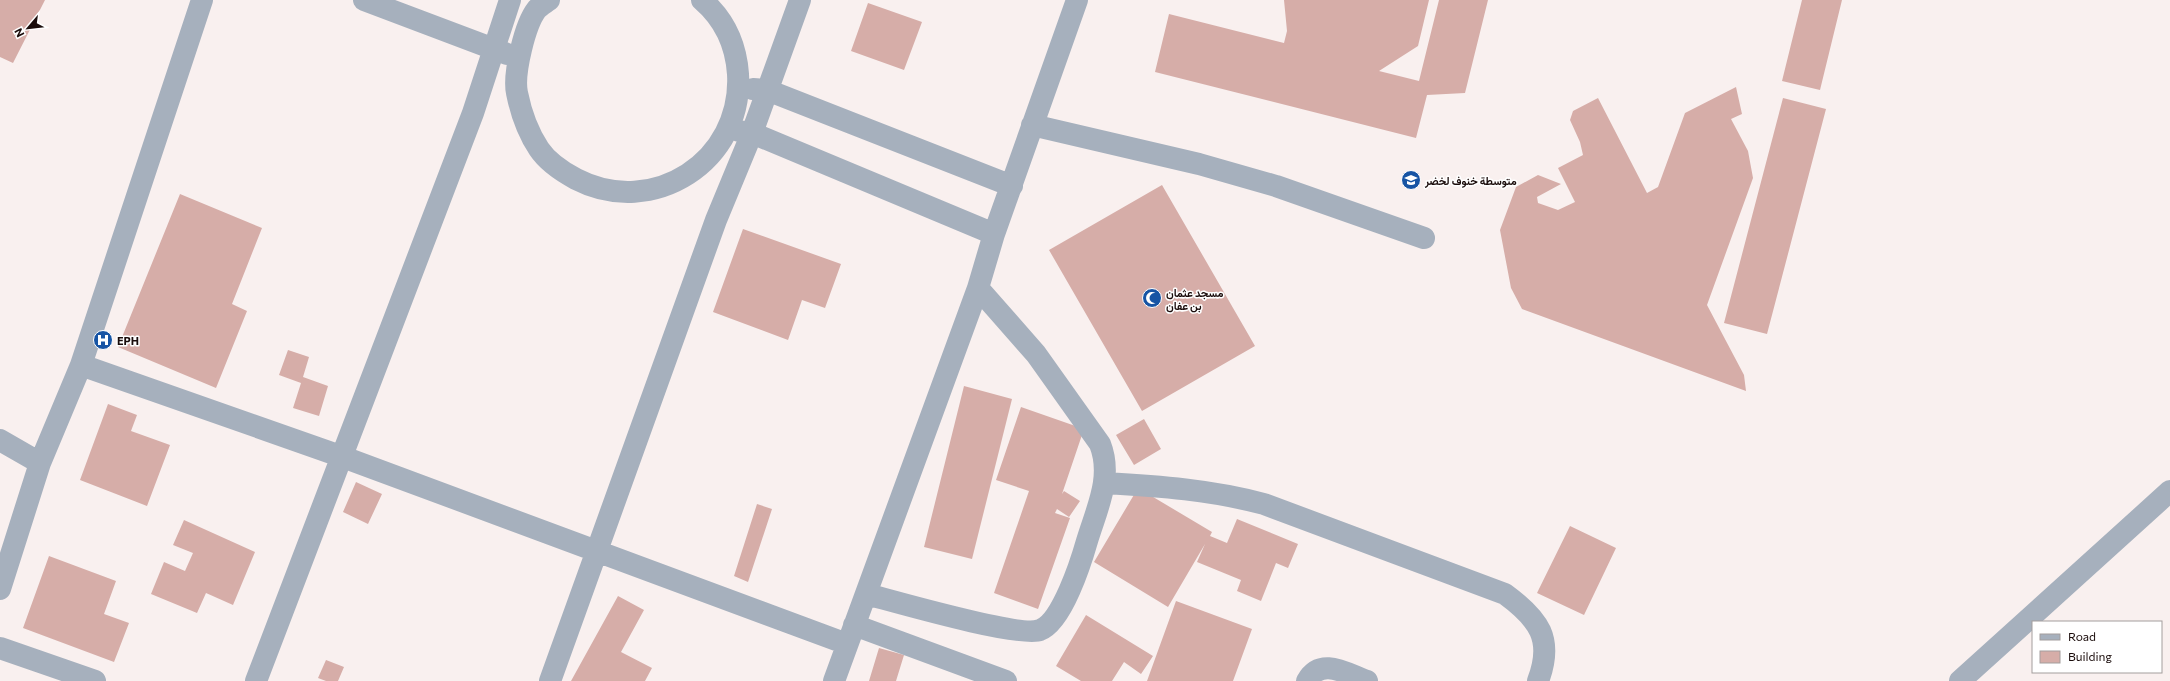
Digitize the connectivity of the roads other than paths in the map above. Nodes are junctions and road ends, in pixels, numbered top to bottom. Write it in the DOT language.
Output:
graph roads {
  1 [pos="202,0"];
  2 [pos="364,0"];
  3 [pos="510,0"];
  4 [pos="516,0"];
  5 [pos="702,0"];
  6 [pos="800,0"];
  7 [pos="1077,0"];
  8 [pos="543,5"];
  9 [pos="494,48"];
  10 [pos="518,58"];
  11 [pos="738,88"];
  12 [pos="767,90"];
  13 [pos="1032,125"];
  14 [pos="728,129"];
  15 [pos="752,134"];
  16 [pos="1012,186"];
  17 [pos="994,234"];
  18 [pos="1424,238"];
  19 [pos="978,288"];
  20 [pos="81,365"];
  21 [pos="0,440"];
  22 [pos="343,457"];
  23 [pos="40,463"];
  24 [pos="1105,483"];
  25 [pos="2170,491"];
  26 [pos="596,552"];
  27 [pos="0,589"];
  28 [pos="866,594"];
  29 [pos="851,635"];
  30 [pos="0,648"];
  31 [pos="95,681"];
  32 [pos="256,681"];
  33 [pos="550,681"];
  34 [pos="834,681"];
  35 [pos="1006,681"];
  36 [pos="1307,681"];
  37 [pos="1367,681"];
  38 [pos="1538,681"];
  39 [pos="1960,681"];
  1 -- 20 [label="street"];
  2 -- 9 [label="street"];
  3 -- 9 [label="street"];
  4 -- 8 [label="street"];
  5 -- 11 [label="street"];
  6 -- 12 [label="street"];
  7 -- 13 [label="street"];
  8 -- 10 [label="street"];
  9 -- 10 [label="street"];
  9 -- 22 [label="street"];
  10 -- 14 [label="street"];
  11 -- 12 [label="street"];
  11 -- 14 [label="street"];
  12 -- 15 [label="street"];
  12 -- 16 [label="street"];
  13 -- 16 [label="street"];
  13 -- 18 [label="street"];
  14 -- 15 [label="street"];
  15 -- 17 [label="street"];
  15 -- 26 [label="street"];
  16 -- 17 [label="street"];
  17 -- 19 [label="street"];
  19 -- 24 [label="street"];
  19 -- 28 [label="street"];
  20 -- 22 [label="street"];
  20 -- 23 [label="street"];
  21 -- 23 [label="street"];
  22 -- 26 [label="street"];
  22 -- 32 [label="street"];
  23 -- 27 [label="street"];
  24 -- 28 [label="street"];
  24 -- 38 [label="street"];
  25 -- 39 [label="street"];
  26 -- 29 [label="street"];
  26 -- 33 [label="street"];
  28 -- 29 [label="street"];
  29 -- 34 [label="street"];
  29 -- 35 [label="street"];
  30 -- 31 [label="street"];
  36 -- 37 [label="street"];
}
